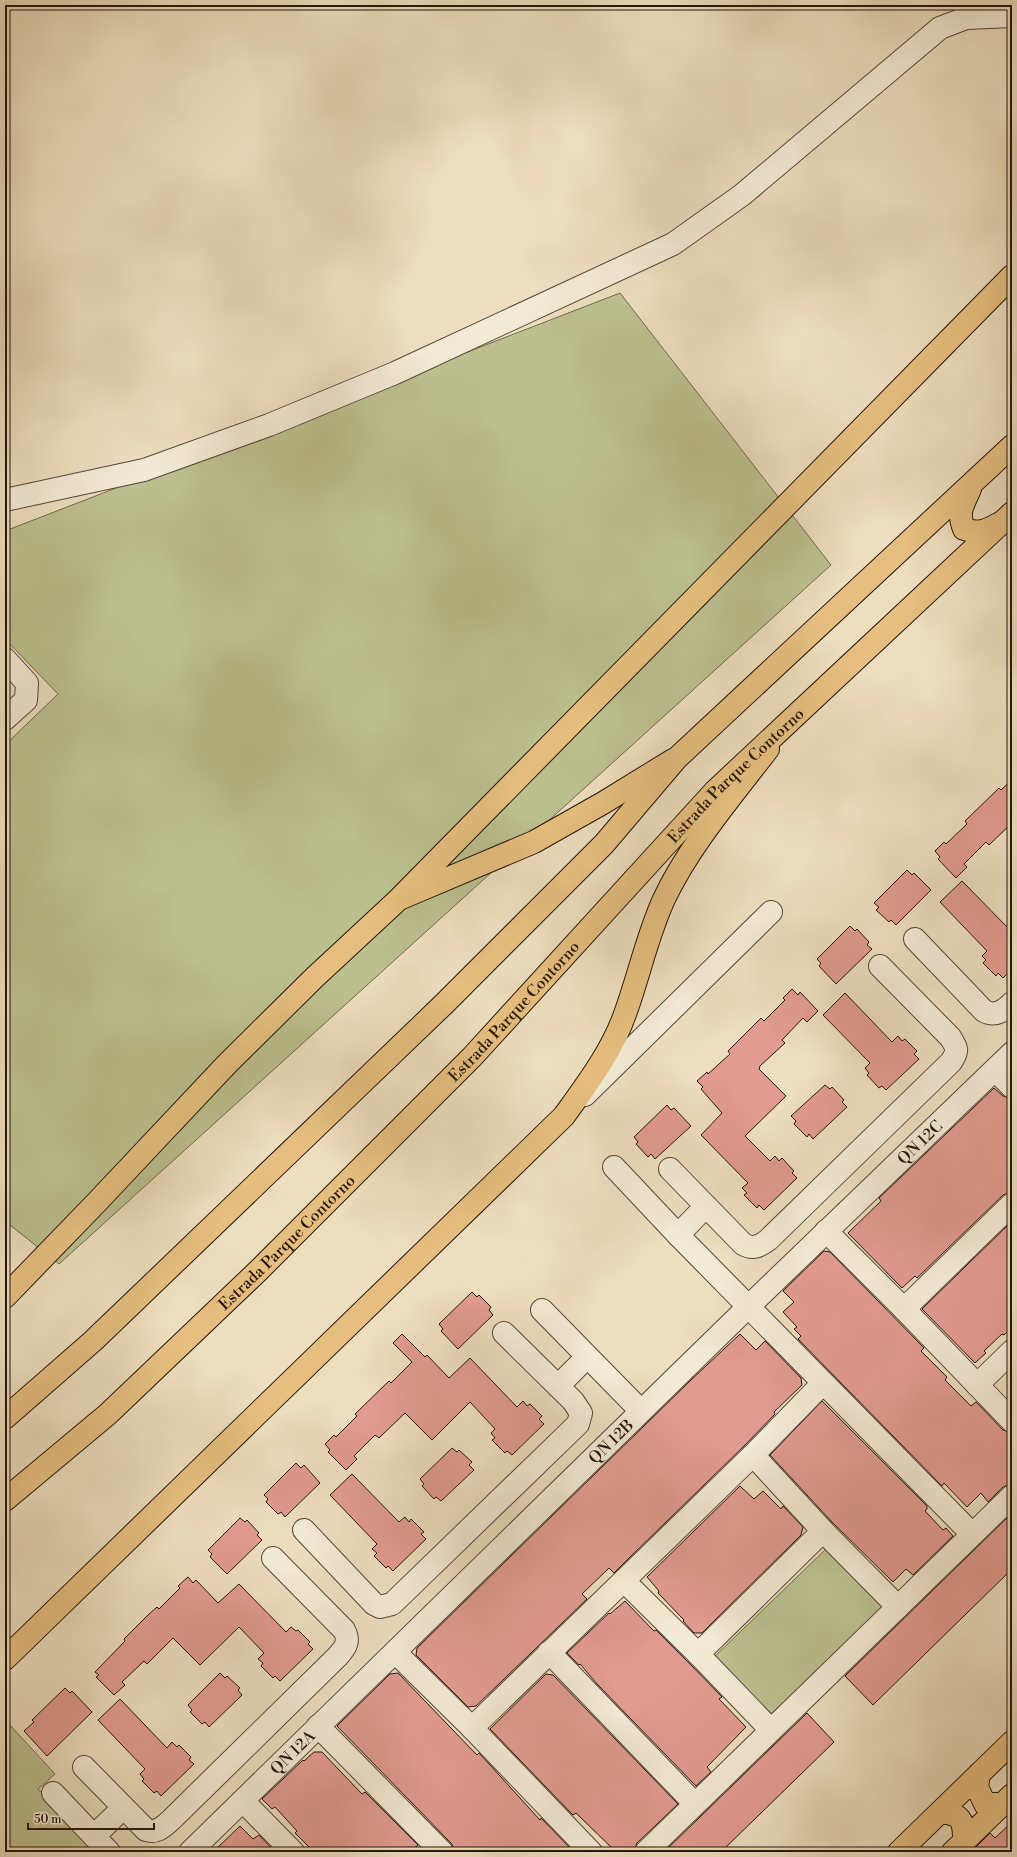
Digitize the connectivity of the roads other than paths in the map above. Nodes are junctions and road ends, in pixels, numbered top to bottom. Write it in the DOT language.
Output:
graph roads {
  1 [pos="1012,16"];
  2 [pos="1012,276"];
  3 [pos="1012,446"];
  4 [pos="972,484"];
  5 [pos="5,500"];
  6 [pos="1008,517"];
  7 [pos="5,659"];
  8 [pos="5,719"];
  9 [pos="788,723"];
  10 [pos="677,758"];
  11 [pos="399,899"];
  12 [pos="771,912"];
  13 [pos="915,939"];
  14 [pos="880,966"];
  15 [pos="1012,1002"];
  16 [pos="1012,1053"];
  17 [pos="995,1070"];
  18 [pos="1012,1087"];
  19 [pos="564,1116"];
  20 [pos="614,1167"];
  21 [pos="670,1169"];
  22 [pos="1012,1204"];
  23 [pos="706,1206"];
  24 [pos="826,1231"];
  25 [pos="678,1235"];
  26 [pos="8,1288"];
  27 [pos="749,1306"];
  28 [pos="904,1309"];
  29 [pos="542,1310"];
  30 [pos="504,1333"];
  31 [pos="1012,1351"];
  32 [pos="587,1357"];
  33 [pos="823,1383"];
  34 [pos="977,1385"];
  35 [pos="558,1386"];
  36 [pos="641,1411"];
  37 [pos="5,1418"];
  38 [pos="1012,1421"];
  39 [pos="753,1455"];
  40 [pos="1012,1496"];
  41 [pos="5,1500"];
  42 [pos="304,1530"];
  43 [pos="823,1532"];
  44 [pos="972,1534"];
  45 [pos="274,1558"];
  46 [pos="624,1581"];
  47 [pos="898,1607"];
  48 [pos="395,1652"];
  49 [pos="549,1652"];
  50 [pos="698,1654"];
  51 [pos="5,1659"];
  52 [pos="318,1726"];
  53 [pos="472,1728"];
  54 [pos="771,1730"];
  55 [pos="1012,1742"];
  56 [pos="84,1767"];
  57 [pos="979,1774"];
  58 [pos="53,1793"];
  59 [pos="1007,1799"];
  60 [pos="243,1801"];
  61 [pos="694,1803"];
  62 [pos="123,1808"];
  63 [pos="940,1812"];
  64 [pos="94,1836"];
  65 [pos="959,1846"];
  66 [pos="109,1852"];
  67 [pos="190,1852"];
  68 [pos="292,1852"];
  69 [pos="442,1852"];
  70 [pos="590,1852"];
  71 [pos="646,1852"];
  72 [pos="899,1852"];
  1 -- 5 [label="street"];
  2 -- 11 [label="main road"];
  3 -- 4 [label="main road"];
  4 -- 6 [label="main road"];
  4 -- 10 [label="main road"];
  6 -- 9 [label="main road, Estrada Parque Contorno"];
  7 -- 8 [label="street"];
  9 -- 19 [label="main road"];
  9 -- 41 [label="main road, Estrada Parque Contorno"];
  10 -- 11 [label="main road"];
  10 -- 37 [label="main road"];
  11 -- 26 [label="main road"];
  12 -- 19 [label="street"];
  13 -- 15 [label="street"];
  14 -- 23 [label="street"];
  16 -- 17 [label="street, QN 12C"];
  17 -- 18 [label="street"];
  17 -- 24 [label="street, QN 12C"];
  19 -- 51 [label="main road"];
  20 -- 25 [label="street"];
  21 -- 23 [label="street"];
  22 -- 28 [label="street"];
  23 -- 25 [label="street"];
  24 -- 27 [label="street, QN 12B"];
  24 -- 28 [label="street"];
  25 -- 27 [label="street"];
  27 -- 33 [label="street"];
  27 -- 36 [label="street, QN 12B"];
  28 -- 34 [label="street"];
  29 -- 32 [label="street"];
  30 -- 35 [label="street"];
  31 -- 34 [label="street"];
  32 -- 35 [label="street"];
  32 -- 36 [label="street"];
  33 -- 39 [label="street"];
  33 -- 44 [label="street"];
  34 -- 38 [label="street"];
  35 -- 42 [label="street"];
  36 -- 48 [label="street, QN 12B"];
  39 -- 43 [label="street"];
  39 -- 46 [label="street"];
  40 -- 44 [label="street"];
  43 -- 47 [label="street"];
  43 -- 50 [label="street"];
  44 -- 47 [label="street"];
  45 -- 62 [label="street"];
  46 -- 49 [label="street"];
  46 -- 50 [label="street"];
  47 -- 54 [label="street"];
  48 -- 52 [label="street, QN 12A"];
  48 -- 53 [label="street"];
  49 -- 53 [label="street"];
  49 -- 61 [label="street"];
  50 -- 54 [label="street"];
  52 -- 60 [label="street, QN 12A"];
  52 -- 69 [label="street"];
  53 -- 70 [label="street"];
  54 -- 61 [label="street"];
  55 -- 57 [label="main road"];
  56 -- 62 [label="street"];
  57 -- 59 [label="main road"];
  57 -- 63 [label="main road"];
  58 -- 64 [label="street"];
  59 -- 65 [label="main road"];
  60 -- 67 [label="street, QN 12A"];
  60 -- 68 [label="street"];
  61 -- 71 [label="street"];
  62 -- 64 [label="street"];
  63 -- 65 [label="main road"];
  63 -- 72 [label="main road"];
  64 -- 66 [label="street"];
}
